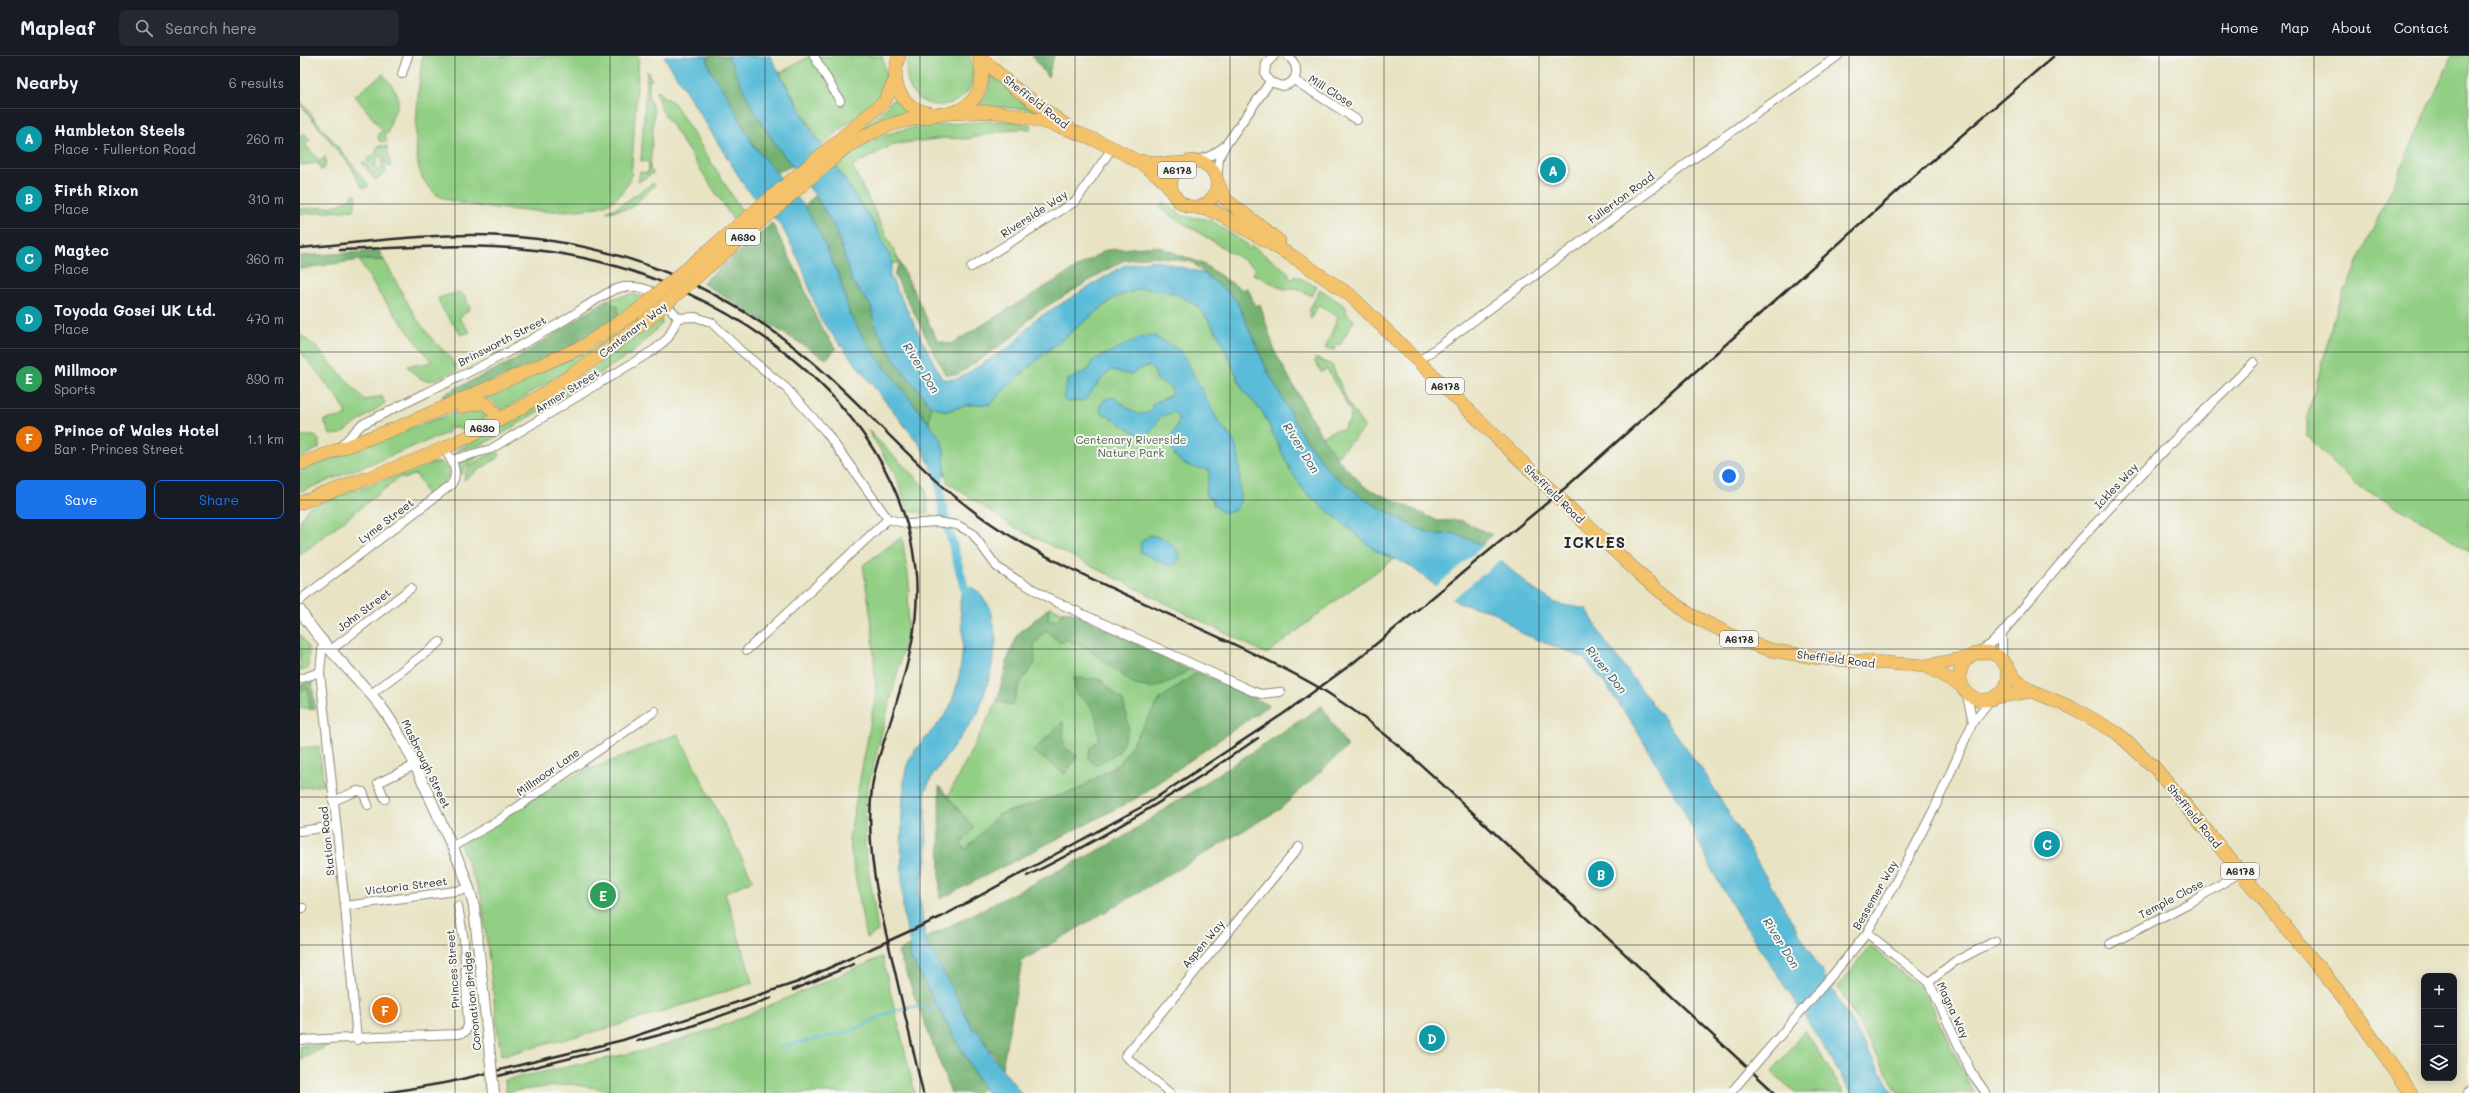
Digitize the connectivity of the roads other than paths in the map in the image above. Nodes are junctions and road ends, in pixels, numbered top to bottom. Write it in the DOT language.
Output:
graph roads {
  1 [pos="408,56"];
  2 [pos="814,56"];
  3 [pos="979,56"];
  4 [pos="1289,56"];
  5 [pos="1838,56"];
  6 [pos="1269,57"];
  7 [pos="895,58"];
  8 [pos="402,74"];
  9 [pos="896,80"];
  10 [pos="1294,80"];
  11 [pos="1270,82"];
  12 [pos="840,101"];
  13 [pos="953,113"];
  14 [pos="936,116"];
  15 [pos="1357,120"];
  16 [pos="1076,133"];
  17 [pos="1225,146"];
  18 [pos="1112,148"];
  19 [pos="836,149"];
  20 [pos="1139,161"];
  21 [pos="1189,162"];
  22 [pos="1217,181"];
  23 [pos="1176,198"];
  24 [pos="1194,207"];
  25 [pos="1292,256"];
  26 [pos="971,267"];
  27 [pos="678,318"];
  28 [pos="1419,361"];
  29 [pos="2254,362"];
  30 [pos="498,420"];
  31 [pos="400,427"];
  32 [pos="444,448"];
  33 [pos="337,451"];
  34 [pos="452,460"];
  35 [pos="300,464"];
  36 [pos="305,501"];
  37 [pos="300,509"];
  38 [pos="888,519"];
  39 [pos="411,588"];
  40 [pos="300,600"];
  41 [pos="300,610"];
  42 [pos="2002,633"];
  43 [pos="323,641"];
  44 [pos="440,642"];
  45 [pos="331,650"];
  46 [pos="747,650"];
  47 [pos="1971,656"];
  48 [pos="2004,662"];
  49 [pos="1926,666"];
  50 [pos="320,672"];
  51 [pos="300,679"];
  52 [pos="1964,689"];
  53 [pos="2032,691"];
  54 [pos="1280,692"];
  55 [pos="371,694"];
  56 [pos="1993,698"];
  57 [pos="655,711"];
  58 [pos="1974,722"];
  59 [pos="415,765"];
  60 [pos="385,799"];
  61 [pos="333,801"];
  62 [pos="368,805"];
  63 [pos="336,826"];
  64 [pos="300,831"];
  65 [pos="1298,846"];
  66 [pos="452,847"];
  67 [pos="2241,872"];
  68 [pos="470,889"];
  69 [pos="345,906"];
  70 [pos="458,906"];
  71 [pos="474,907"];
  72 [pos="1867,933"];
  73 [pos="1995,941"];
  74 [pos="2110,944"];
  75 [pos="1929,982"];
  76 [pos="300,1040"];
  77 [pos="357,1040"];
  78 [pos="1731,1091"];
  79 [pos="494,1093"];
  80 [pos="1170,1093"];
  81 [pos="1986,1093"];
  82 [pos="2411,1093"];
  1 -- 8 [label="street"];
  2 -- 12 [label="street"];
  3 -- 13 [label="main road, A630"];
  3 -- 16 [label="main road, Sheffield Road / A6178"];
  4 -- 10 [label="street"];
  5 -- 28 [label="street, Fullerton Road"];
  6 -- 11 [label="street"];
  7 -- 9 [label="main road, A630"];
  9 -- 14 [label="main road, A630"];
  9 -- 19 [label="main road, Centenary Way / A630"];
  10 -- 11 [label="street"];
  10 -- 15 [label="street, Mill Close"];
  11 -- 17 [label="street"];
  13 -- 14 [label="main road, A630"];
  13 -- 16 [label="main road, Sheffield Road / A6178"];
  14 -- 19 [label="main road, Centenary Way / A630"];
  16 -- 18 [label="main road, Sheffield Road / A6178"];
  17 -- 21 [label="street"];
  17 -- 22 [label="street"];
  18 -- 20 [label="main road, Sheffield Road / A6178"];
  18 -- 26 [label="street, Riverside Way"];
  19 -- 30 [label="main road, Centenary Way / A630, bridge"];
  19 -- 31 [label="main road, Centenary Way / A630, bridge"];
  20 -- 21 [label="main road, Sheffield Road / A6178"];
  20 -- 23 [label="main road, Sheffield Road / A6178"];
  21 -- 22 [label="main road, A6178"];
  21 -- 23 [label="main road, A6178"];
  22 -- 24 [label="main road"];
  22 -- 25 [label="main road, Sheffield Road / A6178"];
  23 -- 24 [label="main road, A6178"];
  24 -- 25 [label="main road, Sheffield Road / A6178"];
  25 -- 28 [label="main road, Sheffield Road / A6178"];
  27 -- 33 [label="street, Brinsworth Street"];
  27 -- 34 [label="street, Armer Street"];
  27 -- 38 [label="street"];
  28 -- 49 [label="main road, Sheffield Road / A6178"];
  29 -- 42 [label="street, Ickles Way"];
  30 -- 31 [label="main road, A630"];
  30 -- 32 [label="main road, Centenary Way / A630"];
  31 -- 33 [label="main road, Centenary Way / A630"];
  32 -- 34 [label="street, Lyme Street"];
  32 -- 36 [label="main road, Centenary Way / A630"];
  33 -- 35 [label="main road, Centenary Way / A630"];
  34 -- 40 [label="street, Lyme Street"];
  36 -- 37 [label="street"];
  38 -- 46 [label="street"];
  38 -- 54 [label="street"];
  39 -- 45 [label="street, John Street"];
  41 -- 43 [label="street, Masbrough Street"];
  42 -- 47 [label="street, Ickles Way"];
  42 -- 48 [label="street"];
  43 -- 45 [label="street, Masbrough Street"];
  43 -- 50 [label="street, Station Road"];
  44 -- 55 [label="street"];
  45 -- 55 [label="street, Masbrough Street"];
  47 -- 48 [label="main road"];
  47 -- 49 [label="main road, Sheffield Road / A6178"];
  47 -- 52 [label="main road"];
  48 -- 53 [label="main road, Sheffield Road / A6178"];
  48 -- 56 [label="main road"];
  49 -- 52 [label="main road, Sheffield Road / A6178"];
  50 -- 51 [label="street"];
  50 -- 61 [label="street, Station Road"];
  52 -- 56 [label="main road"];
  52 -- 58 [label="street"];
  53 -- 56 [label="main road"];
  53 -- 67 [label="main road, Sheffield Road / A6178"];
  55 -- 59 [label="street, Masbrough Street"];
  56 -- 58 [label="street, Bessemer Way"];
  57 -- 66 [label="street, Millmoor Lane"];
  58 -- 72 [label="street, Bessemer Way"];
  59 -- 60 [label="street"];
  59 -- 66 [label="street, Masbrough Street"];
  61 -- 62 [label="street"];
  61 -- 63 [label="street, Station Road"];
  63 -- 64 [label="street"];
  63 -- 69 [label="street, Station Road"];
  65 -- 80 [label="street, Aspen Way"];
  66 -- 68 [label="street, Masbrough Street"];
  67 -- 74 [label="street, Temple Close"];
  67 -- 82 [label="main road, Sheffield Road / A6178"];
  68 -- 69 [label="street, Victoria Street"];
  68 -- 71 [label="street, Masbrough Street"];
  69 -- 77 [label="street, Station Road"];
  70 -- 77 [label="street, Princes Street"];
  71 -- 79 [label="street, Coronation Bridge, bridge"];
  72 -- 75 [label="street, Magna Way"];
  72 -- 78 [label="street, Bessemer Way, bridge"];
  73 -- 75 [label="street"];
  75 -- 81 [label="street, Magna Way"];
  76 -- 77 [label="street, Princes Street"];
}
